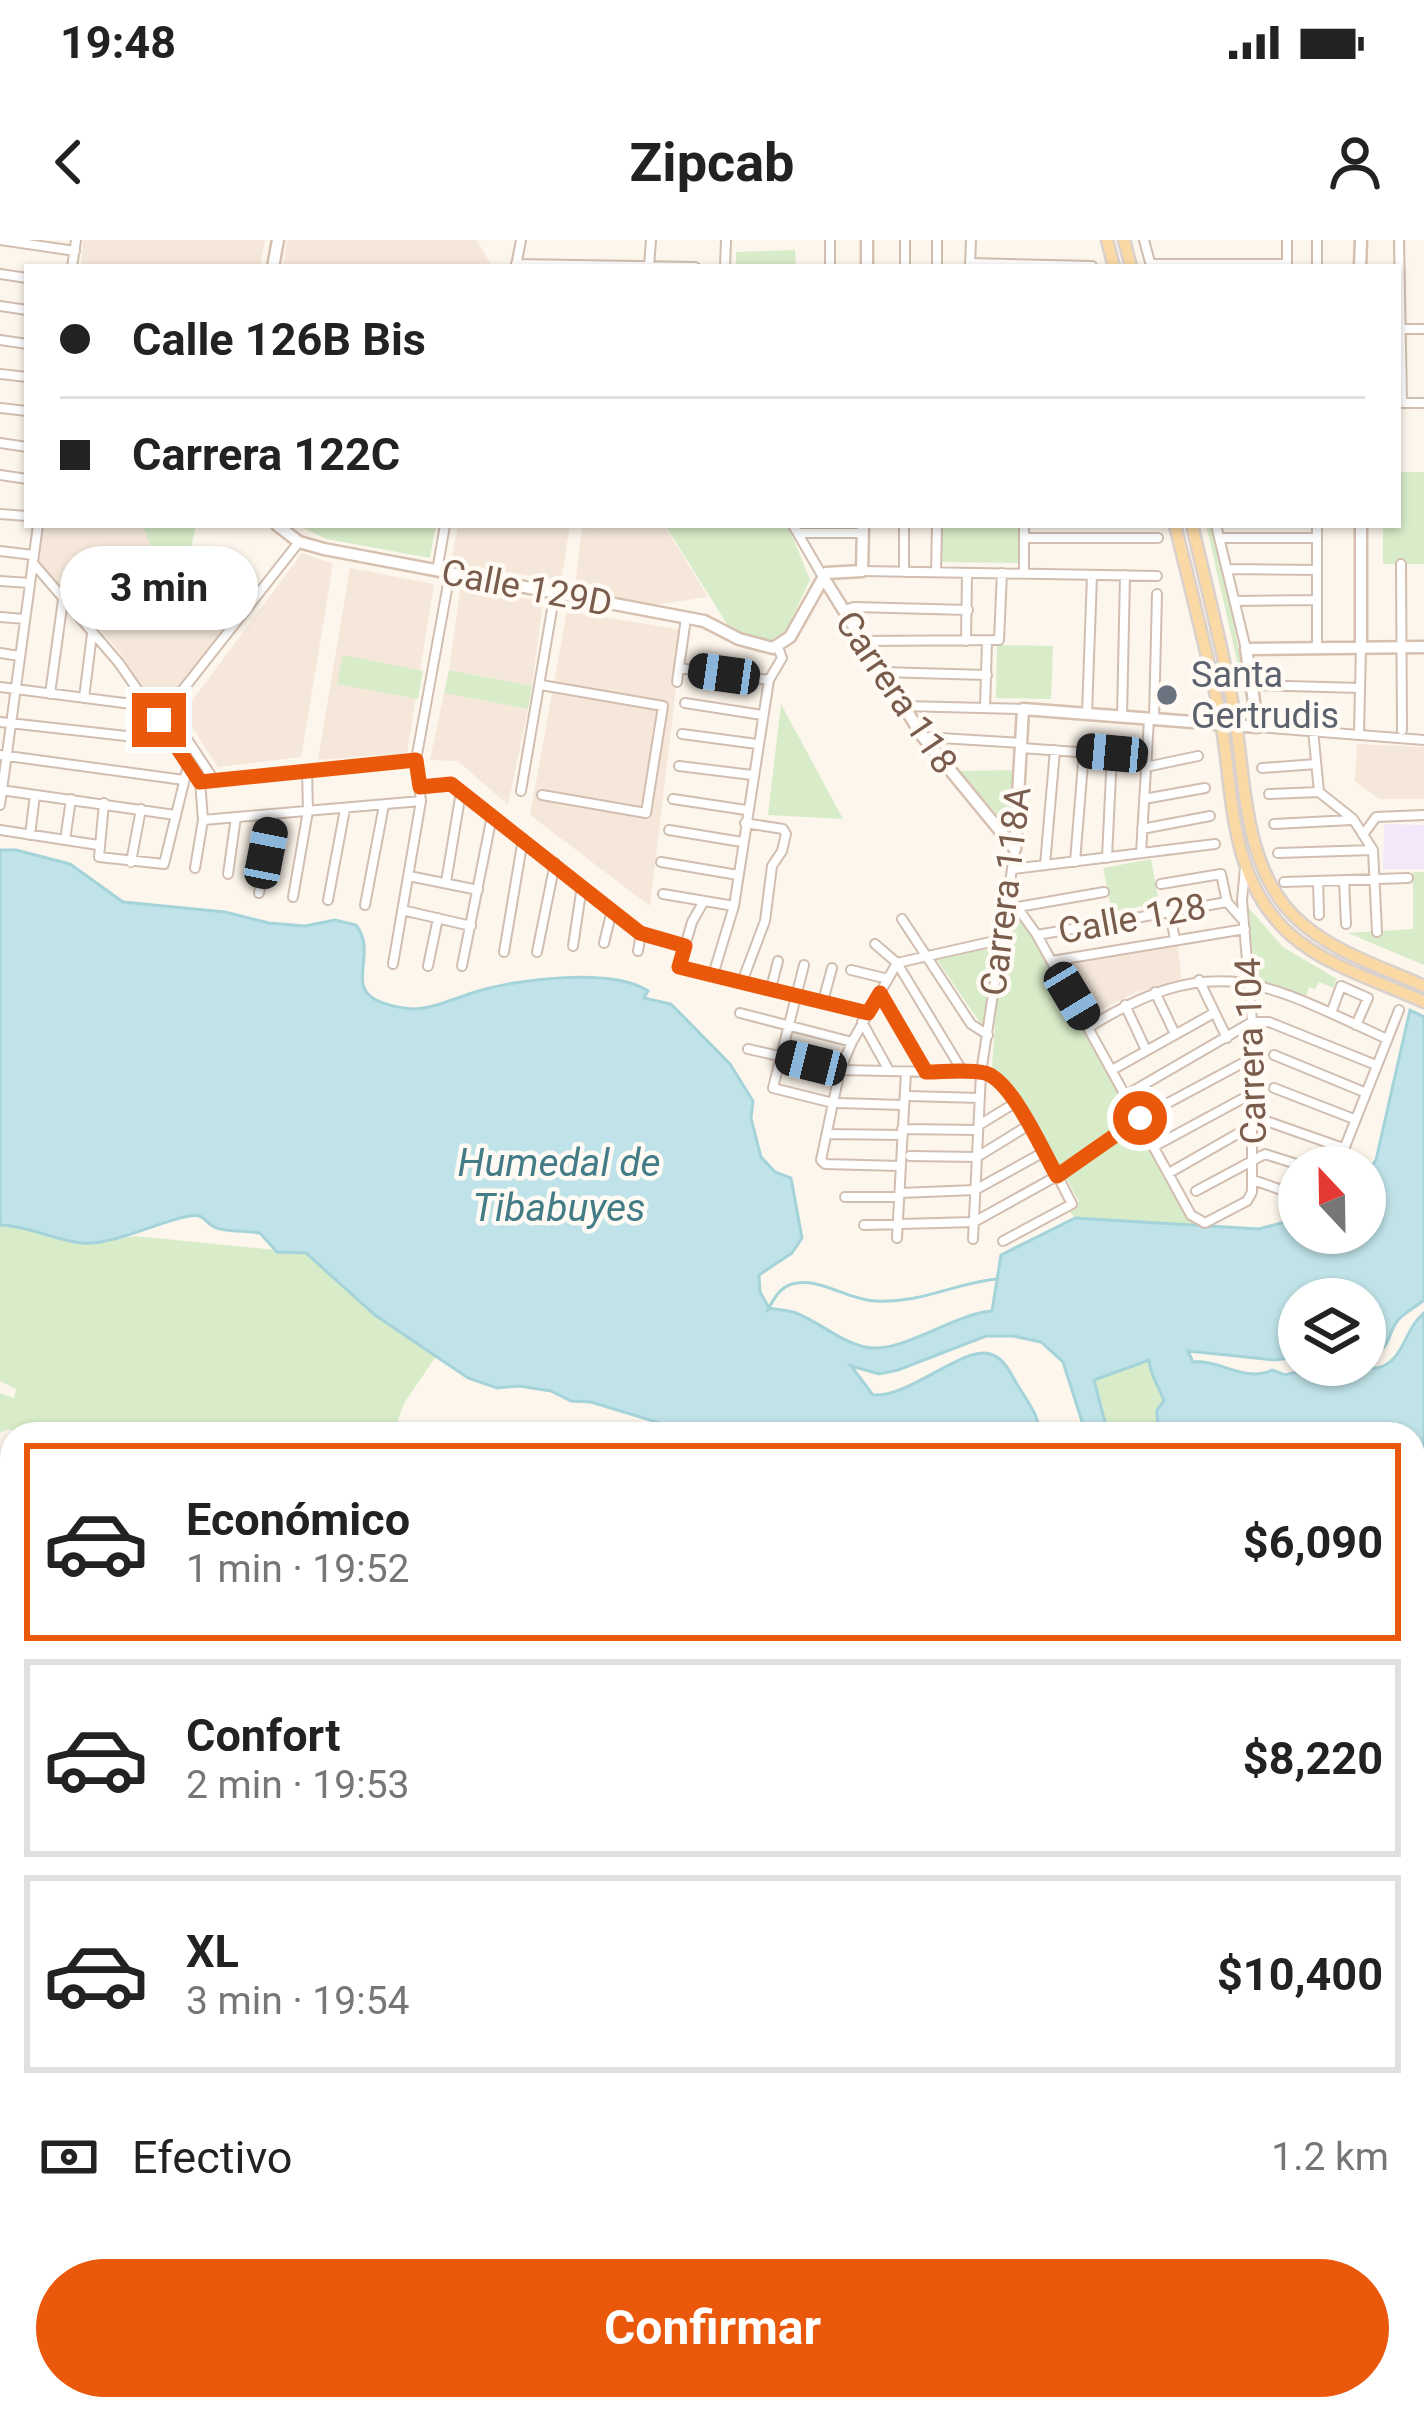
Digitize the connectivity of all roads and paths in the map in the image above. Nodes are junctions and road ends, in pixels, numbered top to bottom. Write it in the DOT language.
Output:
graph roads {
  1 [pos="0,241"];
  2 [pos="38,243"];
  3 [pos="75,245"];
  4 [pos="38,528"];
  5 [pos="281,528"];
  6 [pos="445,528"];
  7 [pos="904,528"];
  8 [pos="937,528"];
  9 [pos="1024,528"];
  10 [pos="1176,528"];
  11 [pos="1193,528"];
  12 [pos="1217,528"];
  13 [pos="1317,528"];
  14 [pos="1361,528"];
  15 [pos="795,529"];
  16 [pos="863,529"];
  17 [pos="1024,538"];
  18 [pos="1158,538"];
  19 [pos="1219,538"];
  20 [pos="1317,538"];
  21 [pos="299,542"];
  22 [pos="0,550"];
  23 [pos="33,559"];
  24 [pos="1401,564"];
  25 [pos="1227,569"];
  26 [pos="1317,570"];
  27 [pos="862,571"];
  28 [pos="444,572"];
  29 [pos="904,572"];
  30 [pos="936,572"];
  31 [pos="967,573"];
  32 [pos="1002,573"];
  33 [pos="1024,574"];
  34 [pos="824,575"];
  35 [pos="1092,575"];
  36 [pos="1125,575"];
  37 [pos="1157,576"];
  38 [pos="0,581"];
  39 [pos="30,583"];
  40 [pos="555,592"];
  41 [pos="1157,594"];
  42 [pos="63,599"];
  43 [pos="1316,600"];
  44 [pos="1235,601"];
  45 [pos="968,610"];
  46 [pos="842,612"];
  47 [pos="0,616"];
  48 [pos="686,618"];
  49 [pos="25,620"];
  50 [pos="92,632"];
  51 [pos="860,641"];
  52 [pos="966,641"];
  53 [pos="987,641"];
  54 [pos="778,647"];
  55 [pos="1361,647"];
  56 [pos="1402,647"];
  57 [pos="1424,647"];
  58 [pos="1317,648"];
  59 [pos="1246,649"];
  60 [pos="0,653"];
  61 [pos="19,656"];
  62 [pos="680,668"];
  63 [pos="881,672"];
  64 [pos="987,675"];
  65 [pos="769,680"];
  66 [pos="677,682"];
  67 [pos="541,685"];
  68 [pos="1251,685"];
  69 [pos="0,687"];
  70 [pos="1360,688"];
  71 [pos="16,689"];
  72 [pos="50,694"];
  73 [pos="83,698"];
  74 [pos="685,703"];
  75 [pos="148,706"];
  76 [pos="903,706"];
  77 [pos="985,709"];
  78 [pos="1023,709"];
  79 [pos="167,710"];
  80 [pos="1087,714"];
  81 [pos="762,715"];
  82 [pos="1122,717"];
  83 [pos="1152,719"];
  84 [pos="159,720"];
  85 [pos="6,723"];
  86 [pos="1222,725"];
  87 [pos="1237,726"];
  88 [pos="1258,727"];
  89 [pos="1313,730"];
  90 [pos="1402,730"];
  91 [pos="1360,733"];
  92 [pos="682,734"];
  93 [pos="923,737"];
  94 [pos="1424,740"];
  95 [pos="173,742"];
  96 [pos="757,744"];
  97 [pos="1021,746"];
  98 [pos="1055,750"];
  99 [pos="1084,751"];
  100 [pos="1112,753"];
  101 [pos="3,756"];
  102 [pos="1198,756"];
  103 [pos="416,760"];
  104 [pos="1146,762"];
  105 [pos="188,764"];
  106 [pos="1316,764"];
  107 [pos="679,766"];
  108 [pos="1262,768"];
  109 [pos="307,771"];
  110 [pos="752,776"];
  111 [pos="184,779"];
  112 [pos="214,780"];
  113 [pos="200,782"];
  114 [pos="420,787"];
  115 [pos="1204,788"];
  116 [pos="1,790"];
  117 [pos="521,791"];
  118 [pos="461,792"];
  119 [pos="1319,792"];
  120 [pos="1269,794"];
  121 [pos="35,795"];
  122 [pos="542,795"];
  123 [pos="71,799"];
  124 [pos="673,799"];
  125 [pos="1144,799"];
  126 [pos="421,801"];
  127 [pos="104,803"];
  128 [pos="0,805"];
  129 [pos="385,805"];
  130 [pos="345,808"];
  131 [pos="141,809"];
  132 [pos="746,810"];
  133 [pos="308,811"];
  134 [pos="274,814"];
  135 [pos="1424,814"];
  136 [pos="175,815"];
  137 [pos="493,816"];
  138 [pos="1210,816"];
  139 [pos="236,817"];
  140 [pos="202,820"];
  141 [pos="1353,820"];
  142 [pos="745,824"];
  143 [pos="1274,824"];
  144 [pos="1142,829"];
  145 [pos="0,830"];
  146 [pos="669,830"];
  147 [pos="30,835"];
  148 [pos="1363,835"];
  149 [pos="523,839"];
  150 [pos="65,840"];
  151 [pos="742,842"];
  152 [pos="1215,844"];
  153 [pos="1015,849"];
  154 [pos="98,850"];
  155 [pos="1373,850"];
  156 [pos="1141,853"];
  157 [pos="1277,853"];
  158 [pos="1107,858"];
  159 [pos="130,862"];
  160 [pos="662,862"];
  161 [pos="1075,862"];
  162 [pos="554,863"];
  163 [pos="1045,866"];
  164 [pos="195,868"];
  165 [pos="1245,868"];
  166 [pos="1013,869"];
  167 [pos="228,874"];
  168 [pos="409,875"];
  169 [pos="738,875"];
  170 [pos="1408,878"];
  171 [pos="1374,879"];
  172 [pos="1344,880"];
  173 [pos="1318,881"];
  174 [pos="446,882"];
  175 [pos="1284,882"];
  176 [pos="1161,884"];
  177 [pos="582,886"];
  178 [pos="478,890"];
  179 [pos="259,892"];
  180 [pos="1104,892"];
  181 [pos="663,894"];
  182 [pos="293,897"];
  183 [pos="328,900"];
  184 [pos="704,901"];
  185 [pos="1227,902"];
  186 [pos="364,905"];
  187 [pos="734,906"];
  188 [pos="1013,906"];
  189 [pos="403,910"];
  190 [pos="612,910"];
  191 [pos="1170,912"];
  192 [pos="1318,915"];
  193 [pos="438,918"];
  194 [pos="902,919"];
  195 [pos="1346,924"];
  196 [pos="1245,925"];
  197 [pos="471,926"];
  198 [pos="1377,932"];
  199 [pos="640,933"];
  200 [pos="1037,935"];
  201 [pos="999,940"];
  202 [pos="1175,940"];
  203 [pos="604,943"];
  204 [pos="875,944"];
  205 [pos="573,946"];
  206 [pos="685,946"];
  207 [pos="638,951"];
  208 [pos="504,952"];
  209 [pos="537,952"];
  210 [pos="928,956"];
  211 [pos="778,961"];
  212 [pos="1052,961"];
  213 [pos="897,963"];
  214 [pos="393,964"];
  215 [pos="804,965"];
  216 [pos="428,966"];
  217 [pos="462,967"];
  218 [pos="832,968"];
  219 [pos="850,970"];
  220 [pos="713,975"];
  221 [pos="888,979"];
  222 [pos="1199,980"];
  223 [pos="1250,981"];
  224 [pos="742,982"];
  225 [pos="1424,986"];
  226 [pos="771,988"];
  227 [pos="1155,992"];
  228 [pos="880,993"];
  229 [pos="796,994"];
  230 [pos="823,1001"];
  231 [pos="1423,1002"];
  232 [pos="1125,1005"];
  233 [pos="1399,1010"];
  234 [pos="740,1013"];
  235 [pos="1214,1013"];
  236 [pos="1330,1013"];
  237 [pos="865,1018"];
  238 [pos="1252,1022"];
  239 [pos="789,1025"];
  240 [pos="1356,1025"];
  241 [pos="1090,1026"];
  242 [pos="1174,1034"];
  243 [pos="988,1035"];
  244 [pos="1227,1038"];
  245 [pos="1387,1040"];
  246 [pos="852,1042"];
  247 [pos="748,1049"];
  248 [pos="1146,1050"];
  249 [pos="1274,1054"];
  250 [pos="782,1056"];
  251 [pos="1252,1058"];
  252 [pos="1376,1065"];
  253 [pos="887,1067"];
  254 [pos="840,1070"];
  255 [pos="1112,1070"];
  256 [pos="906,1072"];
  257 [pos="926,1072"];
  258 [pos="963,1073"];
  259 [pos="981,1073"];
  260 [pos="1274,1088"];
  261 [pos="1364,1091"];
  262 [pos="1253,1093"];
  263 [pos="1126,1095"];
  264 [pos="980,1098"];
  265 [pos="906,1100"];
  266 [pos="836,1103"];
  267 [pos="1015,1103"];
  268 [pos="1140,1118"];
  269 [pos="1354,1119"];
  270 [pos="1269,1122"];
  271 [pos="1030,1125"];
  272 [pos="1253,1125"];
  273 [pos="979,1128"];
  274 [pos="902,1132"];
  275 [pos="827,1134"];
  276 [pos="1155,1146"];
  277 [pos="1336,1146"];
  278 [pos="1343,1146"];
  279 [pos="1044,1152"];
  280 [pos="910,1156"];
  281 [pos="977,1157"];
  282 [pos="1278,1157"];
  283 [pos="1255,1159"];
  284 [pos="900,1166"];
  285 [pos="1169,1173"];
  286 [pos="1057,1176"];
  287 [pos="1253,1180"];
  288 [pos="1278,1189"];
  289 [pos="975,1190"];
  290 [pos="1196,1191"];
  291 [pos="900,1195"];
  292 [pos="845,1197"];
  293 [pos="974,1222"];
  294 [pos="864,1225"];
  295 [pos="898,1226"];
  296 [pos="897,1238"];
  297 [pos="973,1239"];
  298 [pos="1003,1241"];
  1 -- 2 [label="street"];
  2 -- 3 [label="street"];
  4 -- 23 [label="street"];
  5 -- 21 [label="street, Calle 129D"];
  6 -- 28 [label="street"];
  7 -- 29 [label="street"];
  8 -- 30 [label="street"];
  9 -- 17 [label="street"];
  10 -- 86 [label="main road"];
  11 -- 87 [label="main road"];
  12 -- 19 [label="street"];
  13 -- 20 [label="street"];
  14 -- 55 [label="street"];
  15 -- 16 [label="street"];
  15 -- 34 [label="street, Carrera 118"];
  16 -- 27 [label="street"];
  17 -- 18 [label="street"];
  17 -- 33 [label="street"];
  19 -- 20 [label="street"];
  19 -- 25 [label="street"];
  20 -- 26 [label="street"];
  21 -- 28 [label="street, Calle 129D"];
  21 -- 79 [label="street"];
  22 -- 23 [label="street"];
  23 -- 39 [label="street"];
  23 -- 42 [label="street"];
  24 -- 56 [label="street"];
  25 -- 26 [label="street"];
  25 -- 44 [label="street"];
  26 -- 43 [label="street"];
  27 -- 29 [label="street"];
  27 -- 34 [label="street"];
  28 -- 40 [label="street, Calle 129D"];
  28 -- 103 [label="street"];
  29 -- 30 [label="street"];
  30 -- 31 [label="street"];
  31 -- 32 [label="street"];
  31 -- 45 [label="street"];
  32 -- 33 [label="street"];
  32 -- 53 [label="street"];
  33 -- 35 [label="street"];
  34 -- 46 [label="street, Carrera 118"];
  34 -- 54 [label="street"];
  35 -- 36 [label="street"];
  35 -- 80 [label="street"];
  36 -- 37 [label="street"];
  36 -- 82 [label="street"];
  38 -- 39 [label="street"];
  39 -- 49 [label="street"];
  40 -- 48 [label="street, Calle 129D"];
  40 -- 67 [label="street"];
  41 -- 83 [label="street"];
  42 -- 50 [label="street"];
  42 -- 72 [label="street"];
  43 -- 44 [label="street"];
  43 -- 58 [label="street"];
  44 -- 59 [label="street"];
  45 -- 46 [label="street"];
  45 -- 52 [label="street"];
  46 -- 51 [label="street, Carrera 118"];
  47 -- 49 [label="street"];
  48 -- 54 [label="street, Calle 129D"];
  48 -- 62 [label="street"];
  49 -- 61 [label="street"];
  50 -- 73 [label="street"];
  50 -- 75 [label="street"];
  51 -- 52 [label="street"];
  51 -- 63 [label="street, Carrera 118"];
  52 -- 53 [label="street"];
  53 -- 64 [label="street"];
  54 -- 65 [label="street"];
  55 -- 56 [label="street"];
  55 -- 58 [label="street"];
  55 -- 70 [label="street"];
  56 -- 57 [label="street"];
  56 -- 90 [label="street"];
  58 -- 59 [label="street"];
  59 -- 68 [label="street"];
  60 -- 61 [label="street"];
  61 -- 71 [label="street"];
  62 -- 65 [label="street"];
  62 -- 66 [label="street"];
  63 -- 64 [label="street"];
  63 -- 76 [label="street, Carrera 118"];
  64 -- 77 [label="street"];
  65 -- 81 [label="street"];
  67 -- 117 [label="street"];
  67 -- 122 [label="street"];
  68 -- 70 [label="street"];
  68 -- 88 [label="street"];
  69 -- 71 [label="street"];
  70 -- 91 [label="street"];
  71 -- 72 [label="street"];
  71 -- 85 [label="street"];
  72 -- 73 [label="street"];
  73 -- 75 [label="street"];
  74 -- 81 [label="street"];
  75 -- 84 [label="street"];
  76 -- 77 [label="street"];
  76 -- 93 [label="street, Carrera 118"];
  77 -- 78 [label="street"];
  78 -- 80 [label="street"];
  78 -- 97 [label="street, Carrera 118A"];
  79 -- 84 [label="street"];
  79 -- 112 [label="street"];
  80 -- 82 [label="street"];
  81 -- 96 [label="street"];
  82 -- 83 [label="street"];
  83 -- 86 [label="street"];
  83 -- 104 [label="street"];
  84 -- 95 [label="street"];
  85 -- 95 [label="street"];
  85 -- 101 [label="street"];
  86 -- 87 [label="street"];
  86 -- 165 [label="main road"];
  87 -- 88 [label="street"];
  87 -- 225 [label="main road"];
  88 -- 89 [label="street"];
  89 -- 91 [label="street"];
  89 -- 106 [label="street"];
  91 -- 94 [label="street"];
  92 -- 96 [label="street"];
  93 -- 97 [label="street"];
  93 -- 153 [label="street, Carrera 118"];
  95 -- 105 [label="street"];
  96 -- 110 [label="street"];
  97 -- 98 [label="street"];
  97 -- 153 [label="street, Carrera 118A"];
  98 -- 99 [label="street"];
  98 -- 163 [label="street"];
  99 -- 100 [label="street"];
  99 -- 161 [label="street"];
  100 -- 104 [label="street"];
  100 -- 158 [label="street"];
  101 -- 111 [label="street"];
  101 -- 116 [label="street"];
  102 -- 104 [label="street"];
  103 -- 109 [label="street"];
  103 -- 114 [label="street"];
  104 -- 125 [label="street"];
  105 -- 111 [label="street"];
  105 -- 113 [label="street"];
  106 -- 108 [label="street"];
  106 -- 119 [label="street"];
  107 -- 110 [label="street"];
  109 -- 112 [label="street"];
  109 -- 133 [label="street"];
  110 -- 132 [label="street"];
  111 -- 136 [label="street"];
  112 -- 113 [label="street"];
  113 -- 140 [label="street"];
  114 -- 118 [label="street"];
  114 -- 126 [label="street"];
  115 -- 125 [label="street"];
  116 -- 121 [label="street"];
  116 -- 128 [label="street"];
  118 -- 137 [label="street"];
  118 -- 174 [label="street"];
  119 -- 120 [label="street"];
  119 -- 141 [label="street"];
  121 -- 123 [label="street"];
  121 -- 147 [label="street"];
  123 -- 127 [label="street"];
  123 -- 150 [label="street"];
  124 -- 132 [label="street"];
  125 -- 144 [label="street"];
  126 -- 129 [label="street"];
  126 -- 168 [label="street"];
  127 -- 131 [label="street"];
  127 -- 154 [label="street"];
  129 -- 130 [label="street"];
  129 -- 186 [label="street"];
  130 -- 133 [label="street"];
  130 -- 183 [label="street"];
  131 -- 136 [label="street"];
  131 -- 159 [label="street"];
  132 -- 142 [label="street"];
  133 -- 134 [label="street"];
  133 -- 182 [label="street"];
  134 -- 139 [label="street"];
  134 -- 179 [label="street"];
  135 -- 148 [label="street"];
  136 -- 159 [label="street"];
  137 -- 149 [label="street"];
  137 -- 178 [label="street"];
  138 -- 144 [label="street"];
  139 -- 140 [label="street"];
  139 -- 167 [label="street"];
  140 -- 164 [label="street"];
  141 -- 143 [label="street"];
  141 -- 148 [label="street"];
  142 -- 151 [label="street"];
  142 -- 224 [label="street"];
  144 -- 156 [label="street"];
  145 -- 147 [label="street"];
  146 -- 151 [label="street"];
  147 -- 150 [label="street"];
  148 -- 155 [label="street"];
  149 -- 162 [label="street"];
  149 -- 208 [label="street"];
  150 -- 154 [label="street"];
  151 -- 169 [label="street"];
  152 -- 156 [label="street"];
  153 -- 166 [label="street, Carrera 118A"];
  154 -- 159 [label="street"];
  155 -- 157 [label="street"];
  155 -- 171 [label="street"];
  156 -- 158 [label="street"];
  158 -- 161 [label="street"];
  160 -- 169 [label="street"];
  161 -- 163 [label="street"];
  162 -- 177 [label="street"];
  162 -- 209 [label="street"];
  163 -- 166 [label="street"];
  165 -- 196 [label="street, Carrera 104"];
  165 -- 231 [label="main road"];
  166 -- 188 [label="street, Carrera 118A"];
  168 -- 174 [label="street"];
  168 -- 189 [label="street"];
  169 -- 187 [label="street"];
  170 -- 171 [label="street"];
  171 -- 172 [label="street"];
  171 -- 198 [label="street"];
  172 -- 173 [label="street"];
  172 -- 195 [label="street"];
  173 -- 175 [label="street"];
  173 -- 192 [label="street"];
  174 -- 178 [label="street"];
  176 -- 185 [label="street, Carrera 104"];
  177 -- 190 [label="street"];
  177 -- 205 [label="street"];
  178 -- 197 [label="street"];
  180 -- 188 [label="street"];
  181 -- 184 [label="street"];
  184 -- 187 [label="street"];
  184 -- 206 [label="street"];
  185 -- 191 [label="street, Calle 128"];
  185 -- 196 [label="street, Carrera 104"];
  187 -- 220 [label="street"];
  188 -- 200 [label="street"];
  188 -- 201 [label="street, Carrera 118A"];
  189 -- 193 [label="street"];
  189 -- 214 [label="street"];
  190 -- 199 [label="street"];
  190 -- 203 [label="street"];
  191 -- 200 [label="street, Calle 128"];
  191 -- 202 [label="street"];
  193 -- 197 [label="street"];
  193 -- 216 [label="street"];
  194 -- 210 [label="street"];
  196 -- 202 [label="street"];
  196 -- 223 [label="street, Carrera 104"];
  197 -- 217 [label="street"];
  199 -- 206 [label="street"];
  199 -- 207 [label="street"];
  200 -- 212 [label="street"];
  201 -- 210 [label="street"];
  201 -- 243 [label="street, Carrera 118A"];
  202 -- 212 [label="street"];
  204 -- 213 [label="street"];
  206 -- 220 [label="street"];
  210 -- 213 [label="street"];
  210 -- 243 [label="street"];
  211 -- 226 [label="street"];
  212 -- 241 [label="street"];
  213 -- 221 [label="street"];
  213 -- 258 [label="street"];
  215 -- 229 [label="street"];
  218 -- 230 [label="street"];
  219 -- 221 [label="street"];
  220 -- 224 [label="street"];
  221 -- 228 [label="street"];
  222 -- 223 [label="street"];
  222 -- 227 [label="street"];
  222 -- 235 [label="street"];
  223 -- 236 [label="street"];
  223 -- 238 [label="street, Carrera 104"];
  224 -- 226 [label="street"];
  226 -- 229 [label="street"];
  227 -- 232 [label="street"];
  227 -- 242 [label="street"];
  228 -- 237 [label="street"];
  228 -- 257 [label="street"];
  229 -- 230 [label="street"];
  229 -- 239 [label="street"];
  230 -- 237 [label="street"];
  232 -- 241 [label="street"];
  232 -- 248 [label="street"];
  233 -- 245 [label="street"];
  234 -- 239 [label="street"];
  235 -- 242 [label="street"];
  235 -- 244 [label="street"];
  236 -- 240 [label="street"];
  236 -- 240 [label="street"];
  237 -- 246 [label="street"];
  237 -- 253 [label="street"];
  238 -- 244 [label="street"];
  238 -- 251 [label="street, Carrera 104"];
  238 -- 252 [label="street"];
  239 -- 246 [label="street"];
  239 -- 250 [label="street"];
  240 -- 245 [label="street"];
  241 -- 255 [label="street"];
  242 -- 248 [label="street"];
  243 -- 259 [label="street, Carrera 118A"];
  244 -- 263 [label="street"];
  245 -- 252 [label="street"];
  246 -- 254 [label="street"];
  247 -- 250 [label="street"];
  248 -- 255 [label="street"];
  249 -- 261 [label="street"];
  250 -- 254 [label="street"];
  250 -- 266 [label="street"];
  251 -- 262 [label="street, Carrera 104"];
  251 -- 268 [label="street"];
  252 -- 261 [label="street"];
  254 -- 256 [label="street"];
  254 -- 266 [label="street"];
  255 -- 263 [label="street"];
  256 -- 257 [label="street"];
  256 -- 265 [label="street"];
  257 -- 258 [label="street"];
  258 -- 259 [label="street"];
  259 -- 264 [label="street, Carrera 118A"];
  259 -- 267 [label="street"];
  260 -- 269 [label="street"];
  261 -- 269 [label="street"];
  262 -- 272 [label="street, Carrera 104"];
  262 -- 276 [label="street"];
  263 -- 268 [label="street"];
  264 -- 265 [label="street"];
  264 -- 273 [label="street, Carrera 118A"];
  265 -- 266 [label="street"];
  265 -- 274 [label="street"];
  266 -- 275 [label="street"];
  267 -- 271 [label="street"];
  267 -- 273 [label="street"];
  268 -- 276 [label="street"];
  268 -- 286 [label="street"];
  269 -- 278 [label="street"];
  270 -- 277 [label="street"];
  271 -- 279 [label="street"];
  271 -- 281 [label="street"];
  272 -- 283 [label="street, Carrera 104"];
  272 -- 285 [label="street"];
  273 -- 274 [label="street"];
  273 -- 281 [label="street, Carrera 118A"];
  274 -- 275 [label="street"];
  274 -- 284 [label="street"];
  275 -- 284 [label="street"];
  276 -- 285 [label="street"];
  279 -- 286 [label="street"];
  279 -- 289 [label="street"];
  280 -- 281 [label="street"];
  281 -- 289 [label="street, Carrera 118A"];
  282 -- 283 [label="street"];
  283 -- 287 [label="street, Carrera 104"];
  283 -- 290 [label="street"];
  284 -- 291 [label="street"];
  285 -- 287 [label="street"];
  286 -- 293 [label="street"];
  286 -- 298 [label="street"];
  287 -- 288 [label="street"];
  289 -- 291 [label="street"];
  289 -- 293 [label="street, Carrera 118A"];
  291 -- 292 [label="street"];
  291 -- 295 [label="street"];
  293 -- 295 [label="street"];
  293 -- 297 [label="street, Carrera 118A"];
  294 -- 295 [label="street"];
  295 -- 296 [label="street"];
}
